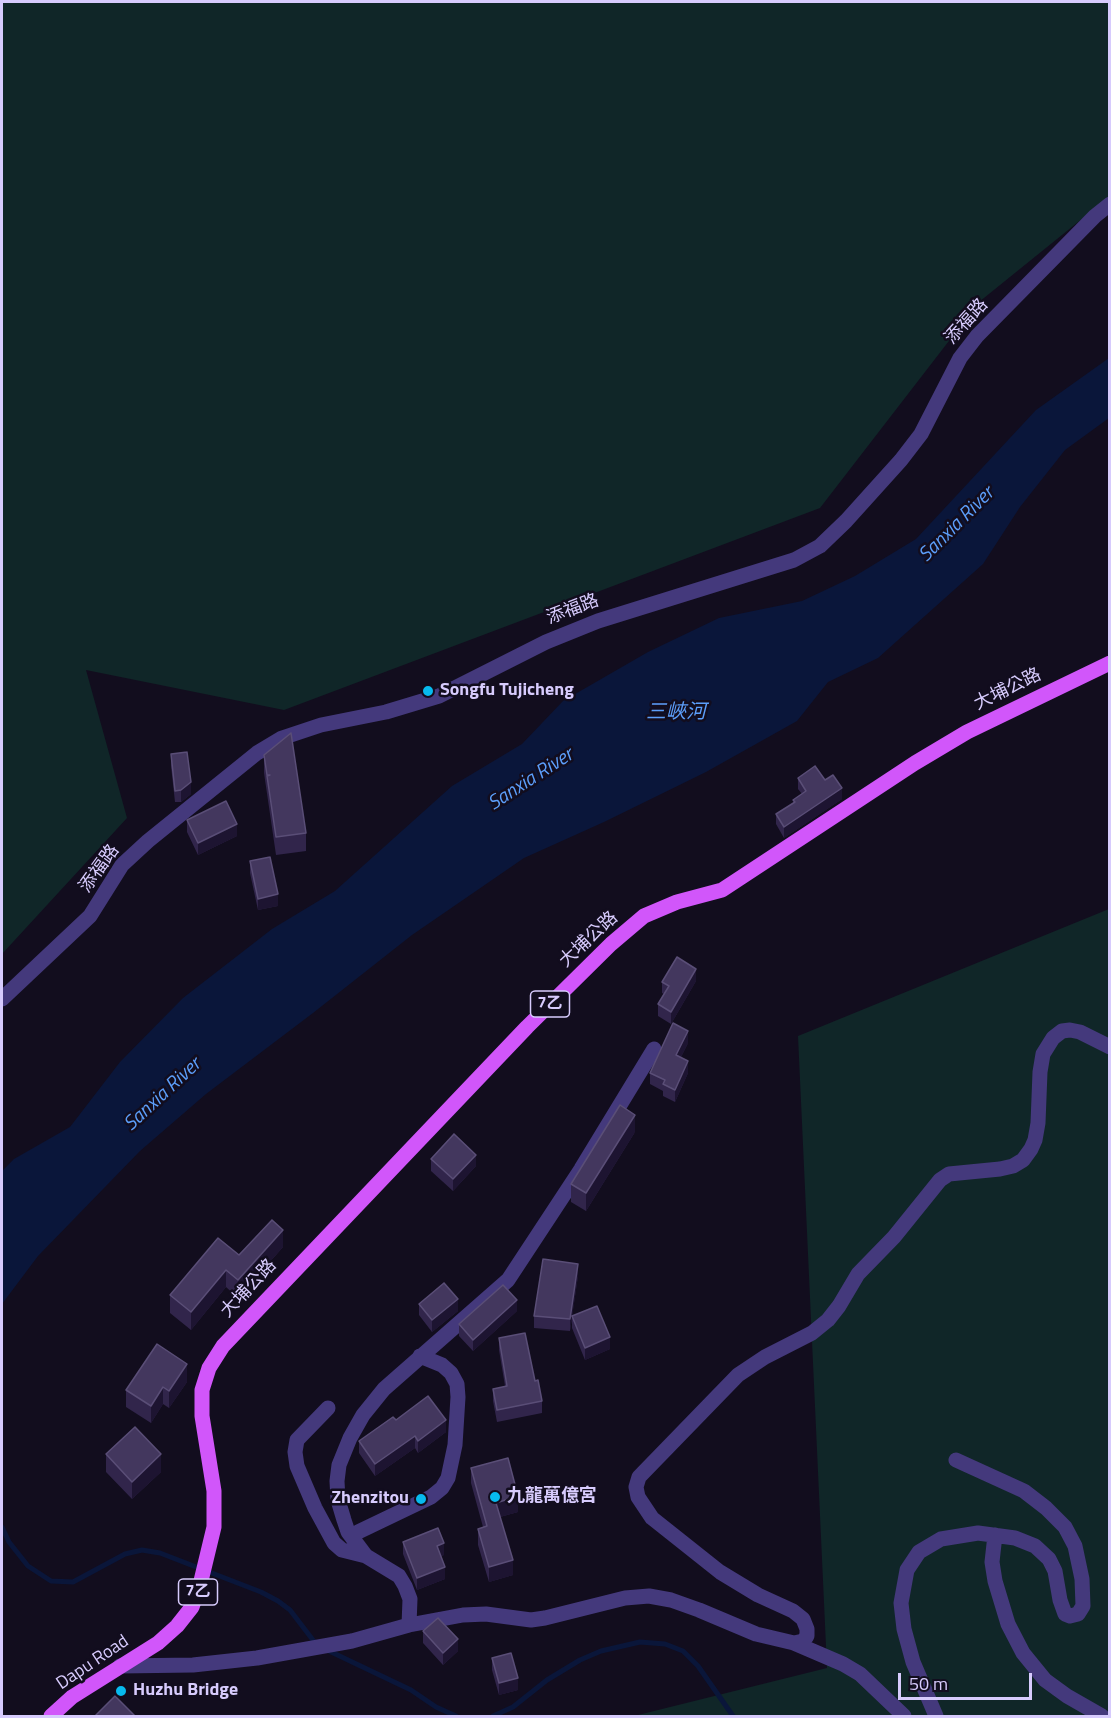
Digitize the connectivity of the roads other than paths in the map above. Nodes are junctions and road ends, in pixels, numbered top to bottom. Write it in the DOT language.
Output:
graph roads {
  1 [pos="1110,204"];
  2 [pos="1110,663"];
  3 [pos="2,999"];
  4 [pos="1110,1047"];
  5 [pos="654,1049"];
  6 [pos="420,1356"];
  7 [pos="328,1408"];
  8 [pos="956,1460"];
  9 [pos="358,1532"];
  10 [pos="995,1535"];
  11 [pos="366,1556"];
  12 [pos="409,1625"];
  13 [pos="158,1643"];
  14 [pos="794,1643"];
  15 [pos="120,1666"];
  16 [pos="51,1716"];
  17 [pos="904,1716"];
  18 [pos="936,1716"];
  19 [pos="1102,1716"];
  1 -- 3 [label="street, 添福路"];
  2 -- 13 [label="main road, 大埔公路 / 7乙"];
  4 -- 14 [label="street"];
  5 -- 6 [label="street"];
  6 -- 9 [label="street"];
  6 -- 11 [label="street"];
  7 -- 11 [label="street"];
  8 -- 10 [label="street"];
  10 -- 18 [label="street"];
  10 -- 19 [label="street"];
  11 -- 12 [label="street"];
  12 -- 14 [label="street"];
  12 -- 15 [label="street"];
  13 -- 15 [label="main road, Dapu Road / 7乙"];
  14 -- 17 [label="street"];
  15 -- 16 [label="main road, Dapu Road / 7乙"];
}
